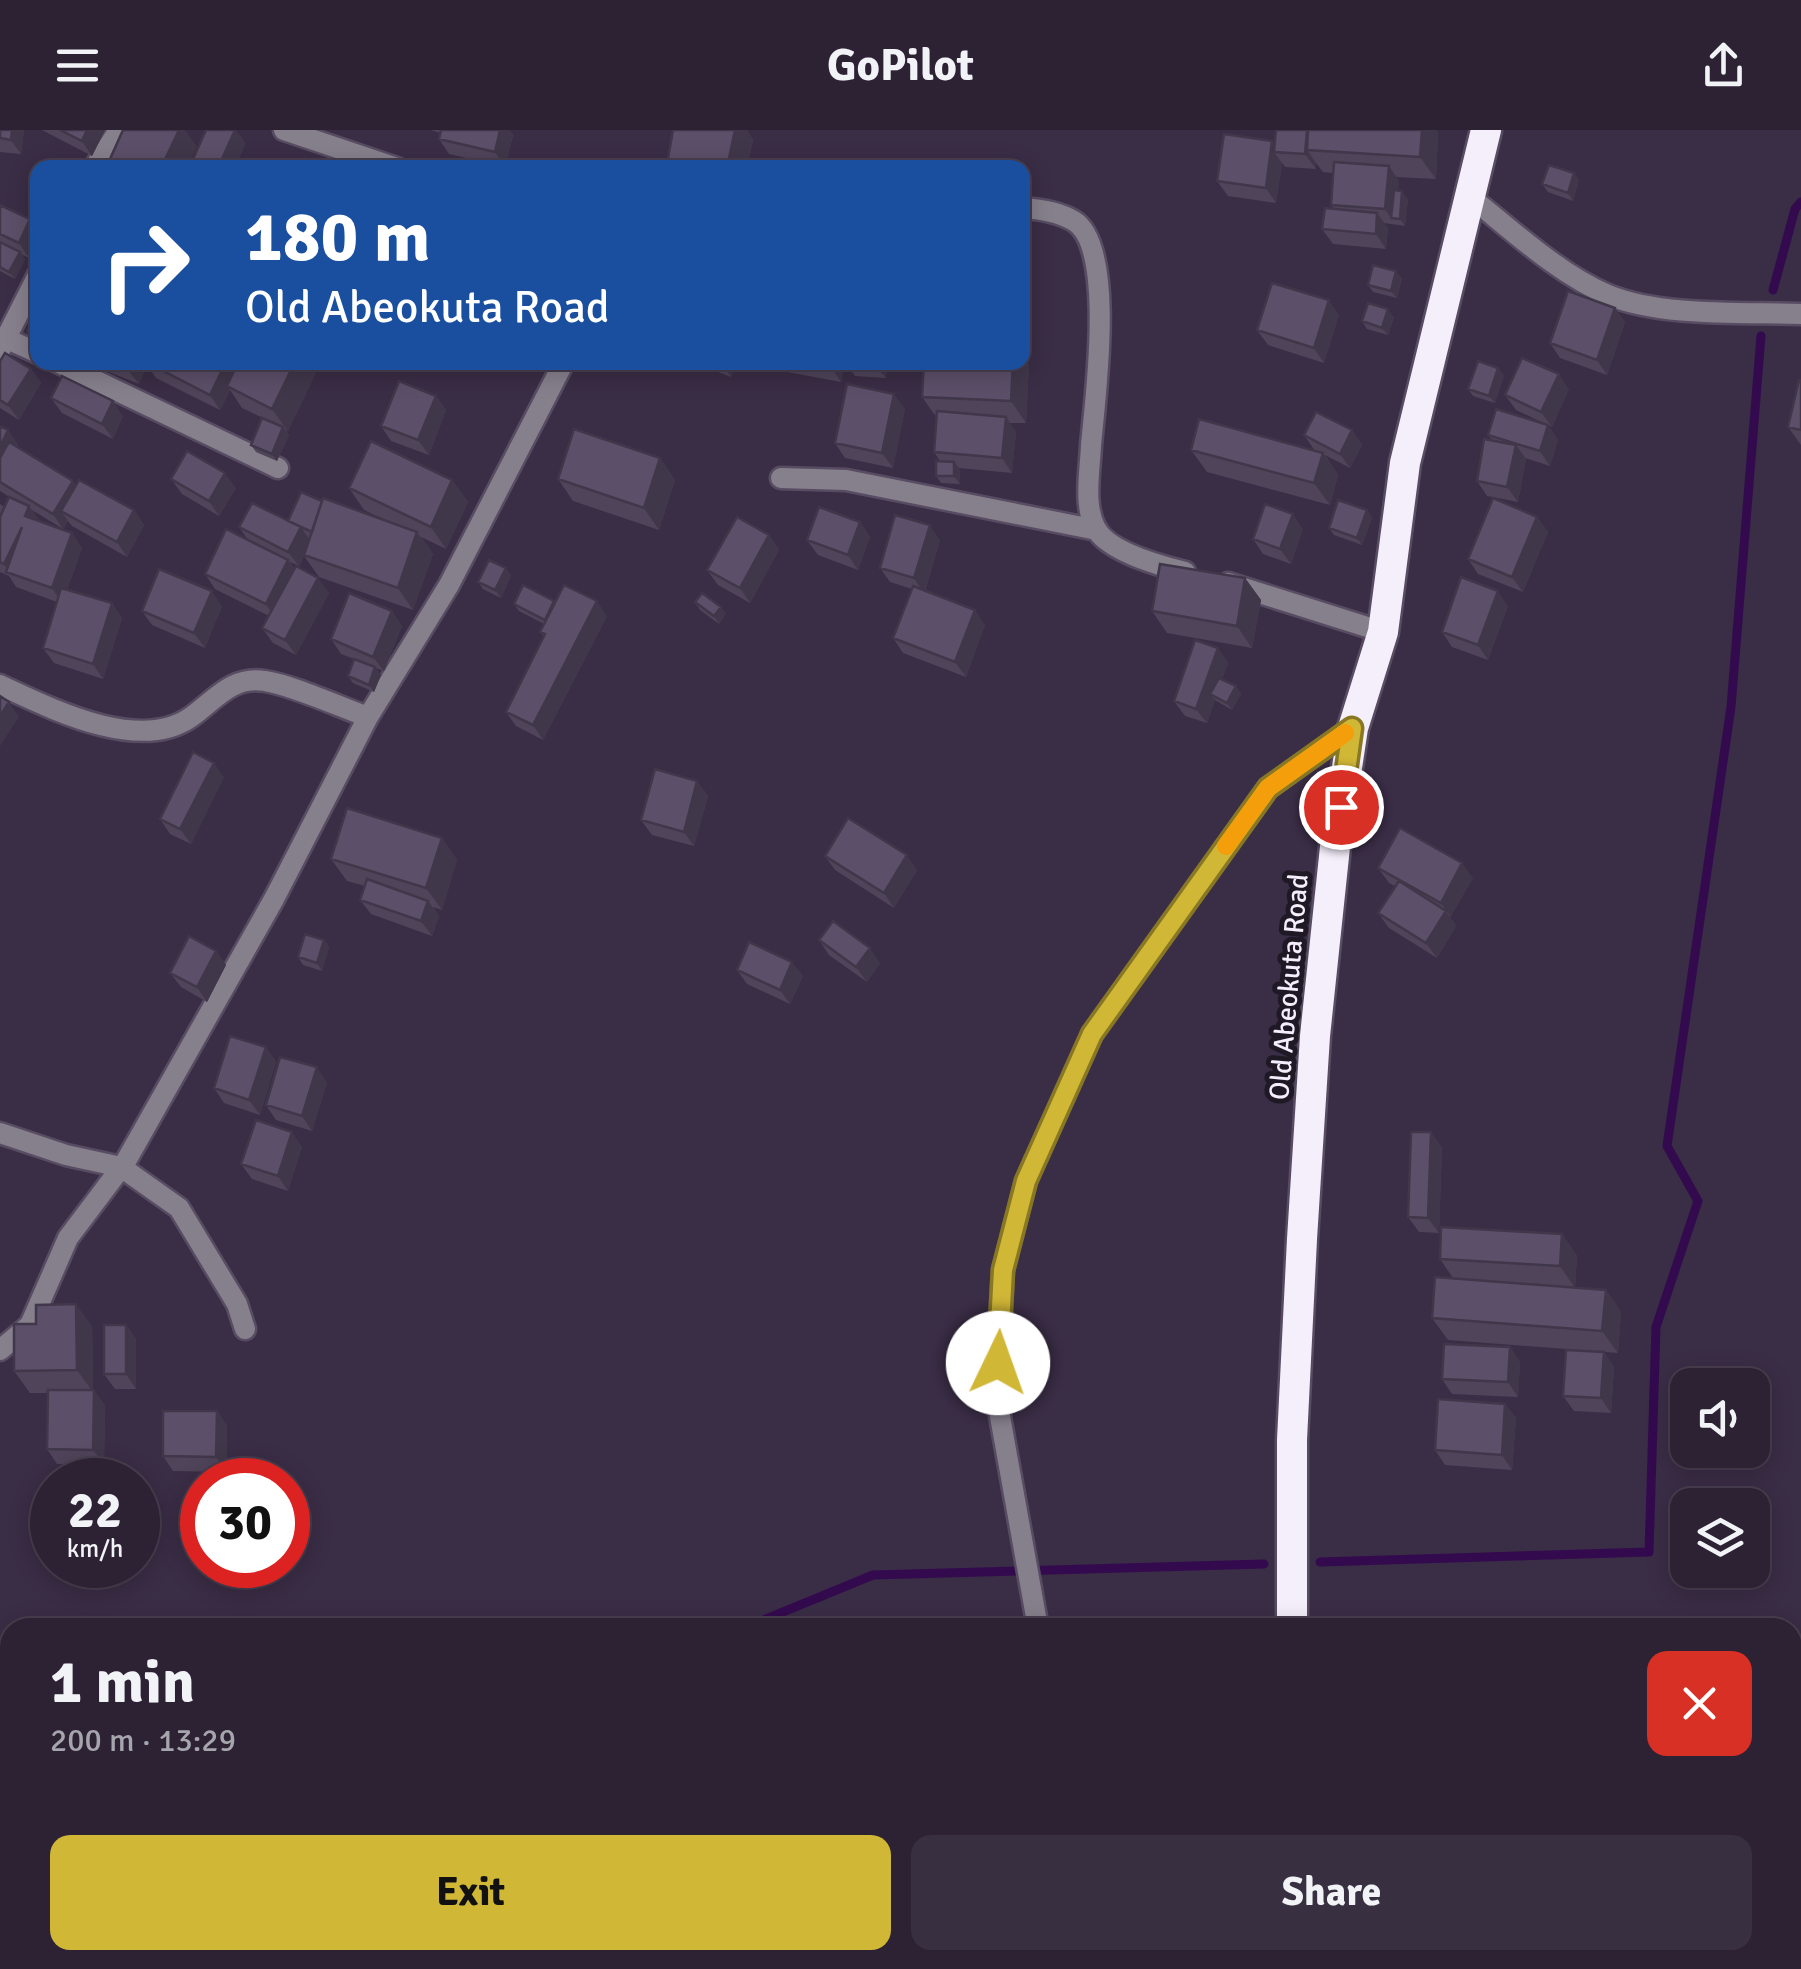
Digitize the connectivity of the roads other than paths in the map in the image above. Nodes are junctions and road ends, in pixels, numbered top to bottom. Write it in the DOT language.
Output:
graph roads {
  1 [pos="119,130"];
  2 [pos="284,130"];
  3 [pos="1486,130"];
  4 [pos="99,160"];
  5 [pos="373,160"];
  6 [pos="1468,196"];
  7 [pos="1030,209"];
  8 [pos="30,291"];
  9 [pos="1801,314"];
  10 [pos="4,344"];
  11 [pos="30,351"];
  12 [pos="75,370"];
  13 [pos="561,370"];
  14 [pos="278,468"];
  15 [pos="780,478"];
  16 [pos="1097,530"];
  17 [pos="1383,632"];
  18 [pos="0,685"];
  19 [pos="368,718"];
  20 [pos="1352,728"];
  21 [pos="0,1133"];
  22 [pos="121,1167"];
  23 [pos="245,1329"];
  24 [pos="0,1350"];
  25 [pos="1036,1618"];
  26 [pos="1292,1618"];
  1 -- 4 [label="street"];
  2 -- 5 [label="street"];
  3 -- 6 [label="highway, Old Abeokuta Road"];
  6 -- 9 [label="street"];
  6 -- 17 [label="highway, Old Abeokuta Road"];
  7 -- 16 [label="street"];
  8 -- 10 [label="street"];
  10 -- 11 [label="street"];
  12 -- 14 [label="street"];
  13 -- 19 [label="street"];
  15 -- 16 [label="street"];
  16 -- 17 [label="street"];
  17 -- 20 [label="highway, Old Abeokuta Road"];
  18 -- 19 [label="street"];
  19 -- 22 [label="street"];
  20 -- 25 [label="street"];
  20 -- 26 [label="highway, Old Abeokuta Road"];
  21 -- 22 [label="street"];
  22 -- 23 [label="street"];
  22 -- 24 [label="street"];
}
